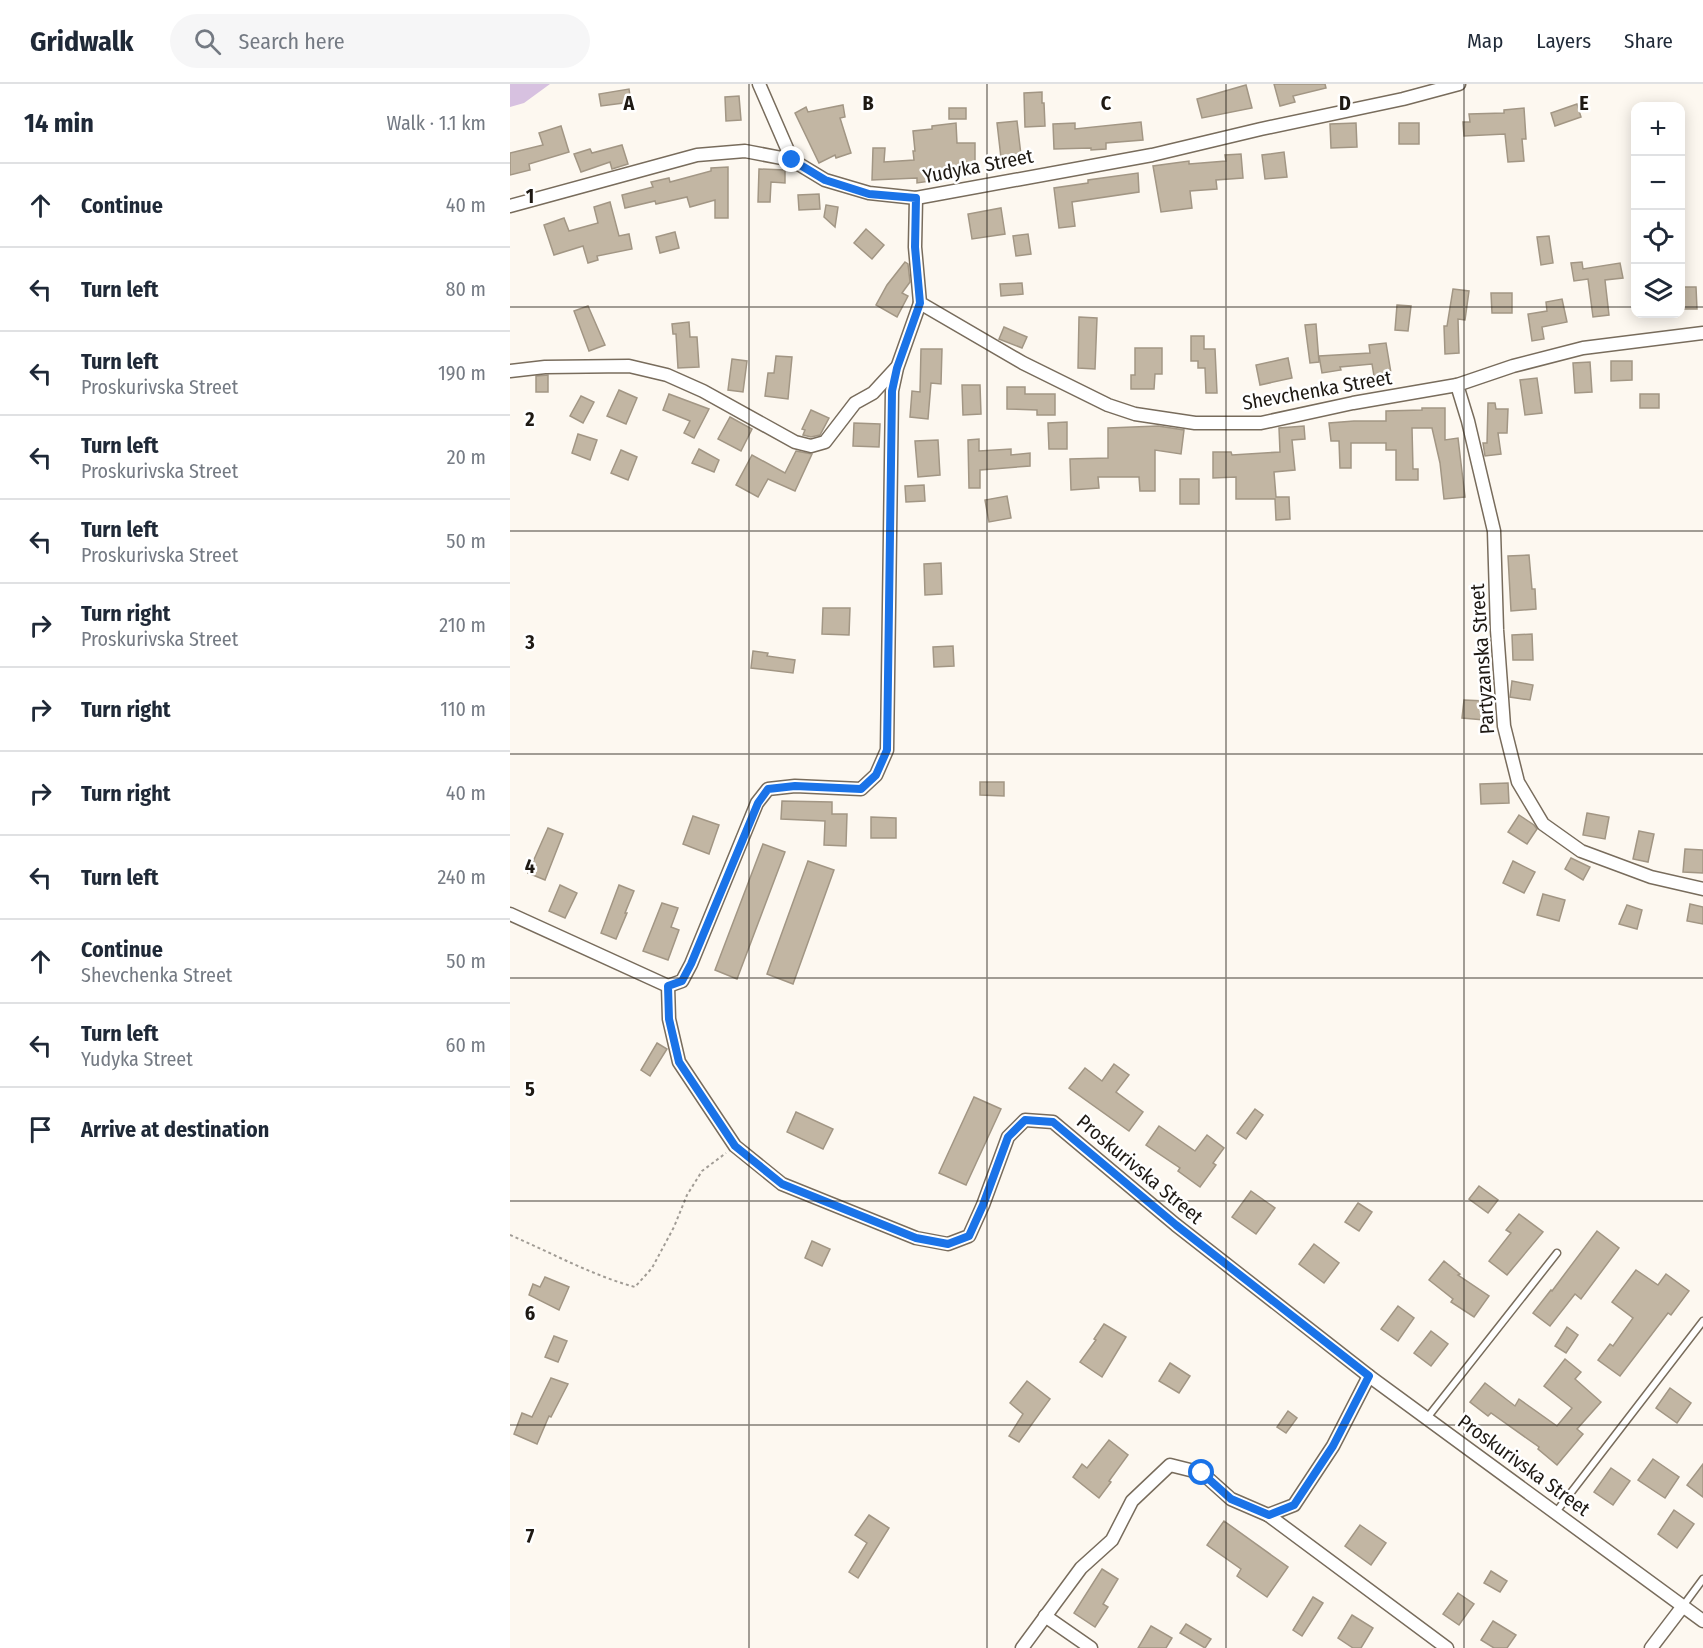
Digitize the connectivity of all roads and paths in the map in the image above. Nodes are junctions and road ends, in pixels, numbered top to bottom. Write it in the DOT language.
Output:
graph roads {
  1 [pos="759,84"];
  2 [pos="1459,84"];
  3 [pos="792,160"];
  4 [pos="916,198"];
  5 [pos="510,207"];
  6 [pos="920,303"];
  7 [pos="1703,333"];
  8 [pos="897,368"];
  9 [pos="510,371"];
  10 [pos="1457,385"];
  11 [pos="1703,889"];
  12 [pos="510,914"];
  13 [pos="668,986"];
  14 [pos="735,1146"];
  15 [pos="510,1235"];
  16 [pos="1557,1253"];
  17 [pos="1703,1321"];
  18 [pos="1369,1376"];
  19 [pos="1427,1418"];
  20 [pos="1556,1512"];
  21 [pos="1269,1515"];
  22 [pos="1703,1579"];
  23 [pos="1683,1606"];
  24 [pos="1045,1616"];
  25 [pos="1703,1621"];
  26 [pos="1022,1648"];
  27 [pos="1091,1648"];
  28 [pos="1447,1648"];
  29 [pos="1651,1648"];
  1 -- 3 [label="street"];
  2 -- 4 [label="street, Yudyka Street"];
  3 -- 4 [label="street, Yudyka Street"];
  3 -- 5 [label="street, Yudyka Street"];
  4 -- 6 [label="street"];
  6 -- 8 [label="street"];
  6 -- 10 [label="street, Shevchenka Street"];
  7 -- 10 [label="street, Shevchenka Street"];
  8 -- 9 [label="street"];
  8 -- 13 [label="street"];
  10 -- 11 [label="street, Partyzanska Street"];
  12 -- 13 [label="street"];
  13 -- 14 [label="street, Proskurivska Street"];
  14 -- 15 [label="path"];
  14 -- 18 [label="street, Proskurivska Street"];
  16 -- 19 [label="lane"];
  17 -- 20 [label="lane"];
  18 -- 19 [label="street, Proskurivska Street"];
  18 -- 21 [label="street"];
  19 -- 20 [label="street, Proskurivska Street"];
  20 -- 23 [label="street, Proskurivska Street"];
  21 -- 24 [label="street"];
  21 -- 28 [label="street"];
  22 -- 23 [label="lane"];
  23 -- 25 [label="street, Proskurivska Street"];
  23 -- 29 [label="street"];
  24 -- 26 [label="street"];
  24 -- 27 [label="street"];
}
